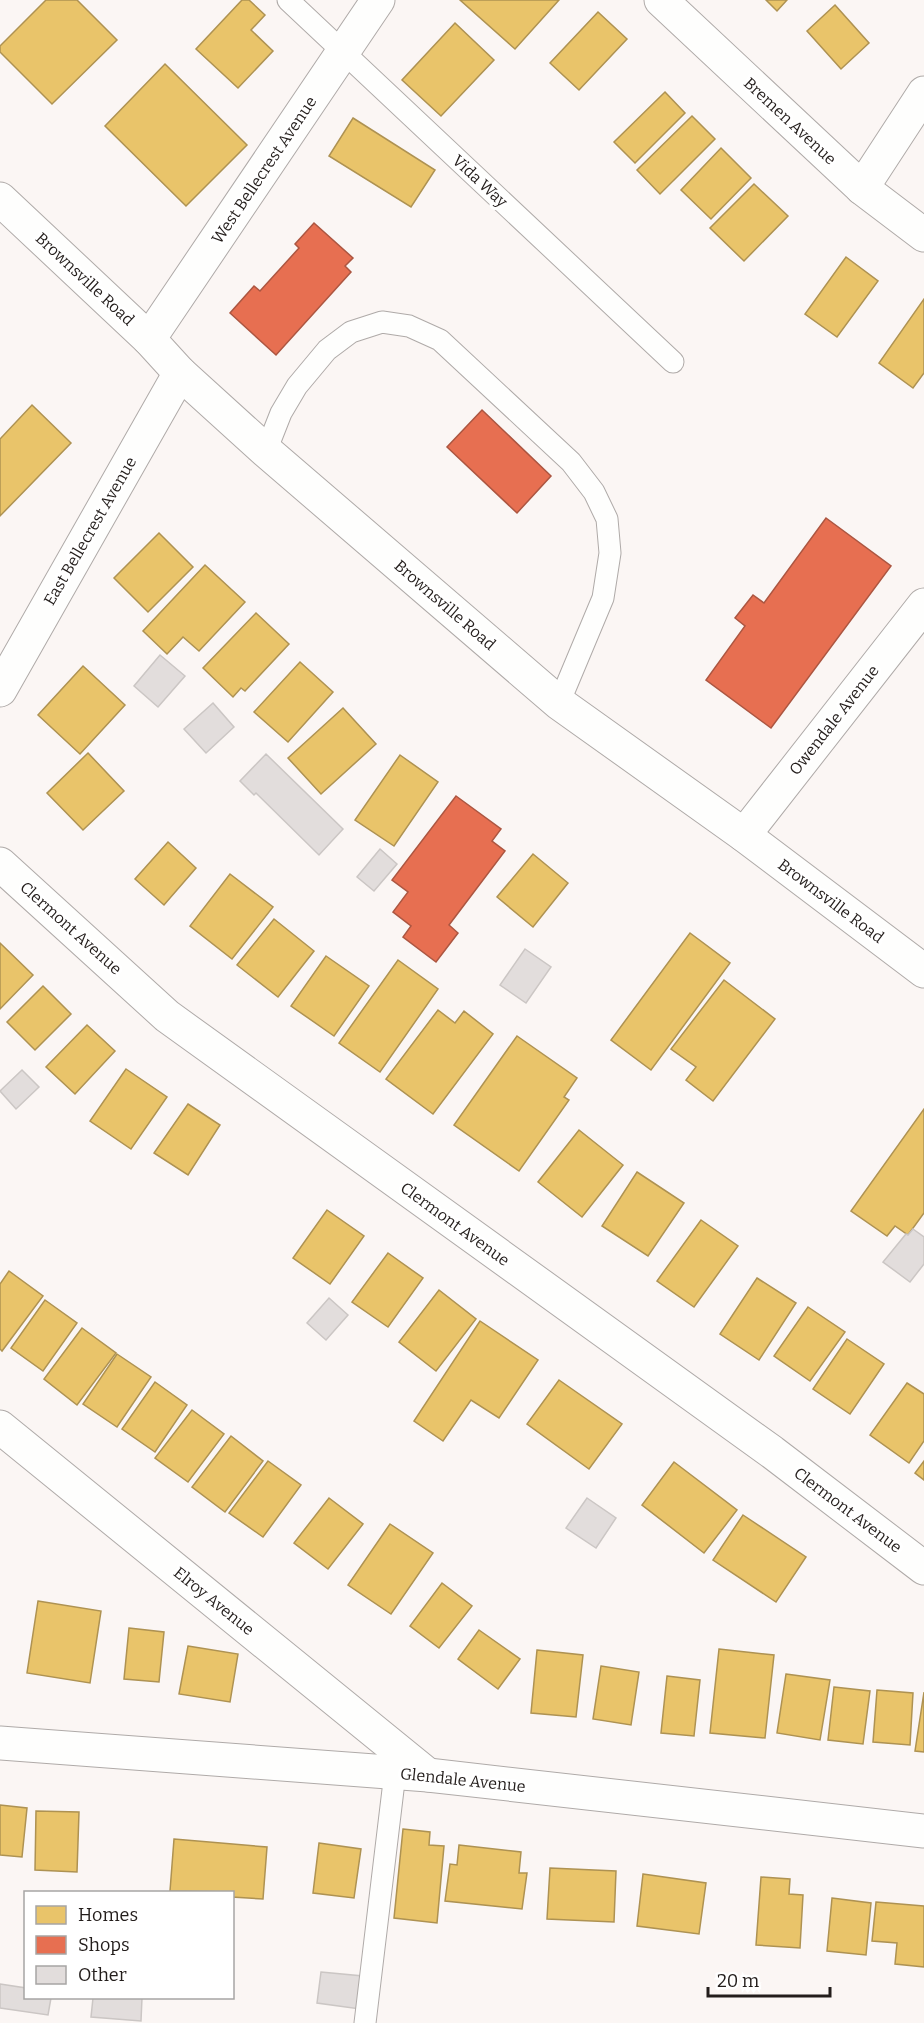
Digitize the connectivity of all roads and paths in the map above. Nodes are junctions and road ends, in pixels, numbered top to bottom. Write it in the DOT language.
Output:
graph roads {
  1 [pos="288,0"];
  2 [pos="378,0"];
  3 [pos="661,0"];
  4 [pos="344,54"];
  5 [pos="924,93"];
  6 [pos="862,188"];
  7 [pos="0,199"];
  8 [pos="924,235"];
  9 [pos="149,339"];
  10 [pos="673,362"];
  11 [pos="180,373"];
  12 [pos="266,451"];
  13 [pos="924,605"];
  14 [pos="0,690"];
  15 [pos="559,703"];
  16 [pos="744,835"];
  17 [pos="0,864"];
  18 [pos="924,971"];
  19 [pos="0,1427"];
  20 [pos="924,1568"];
  21 [pos="0,1743"];
  22 [pos="395,1773"];
  23 [pos="428,1775"];
  24 [pos="924,1831"];
  25 [pos="365,2023"];
  1 -- 4 [label="lane, Vida Way"];
  2 -- 4 [label="street, West Bellecrest Avenue"];
  3 -- 6 [label="street, Bremen Avenue"];
  4 -- 9 [label="street, West Bellecrest Avenue"];
  4 -- 10 [label="lane, Vida Way"];
  5 -- 6 [label="street"];
  6 -- 8 [label="street, Bremen Avenue"];
  7 -- 9 [label="street, Brownsville Road"];
  9 -- 11 [label="street, Brownsville Road"];
  11 -- 12 [label="street, Brownsville Road"];
  11 -- 14 [label="street, East Bellecrest Avenue"];
  12 -- 15 [label="street, Brownsville Road"];
  12 -- 15 [label="lane"];
  13 -- 16 [label="street, Owendale Avenue"];
  15 -- 16 [label="street, Brownsville Road"];
  16 -- 18 [label="street, Brownsville Road"];
  17 -- 20 [label="street, Clermont Avenue"];
  19 -- 23 [label="street, Elroy Avenue"];
  21 -- 22 [label="street, Glendale Avenue"];
  22 -- 23 [label="street, Glendale Avenue"];
  22 -- 25 [label="lane"];
  23 -- 24 [label="street, Glendale Avenue"];
}
